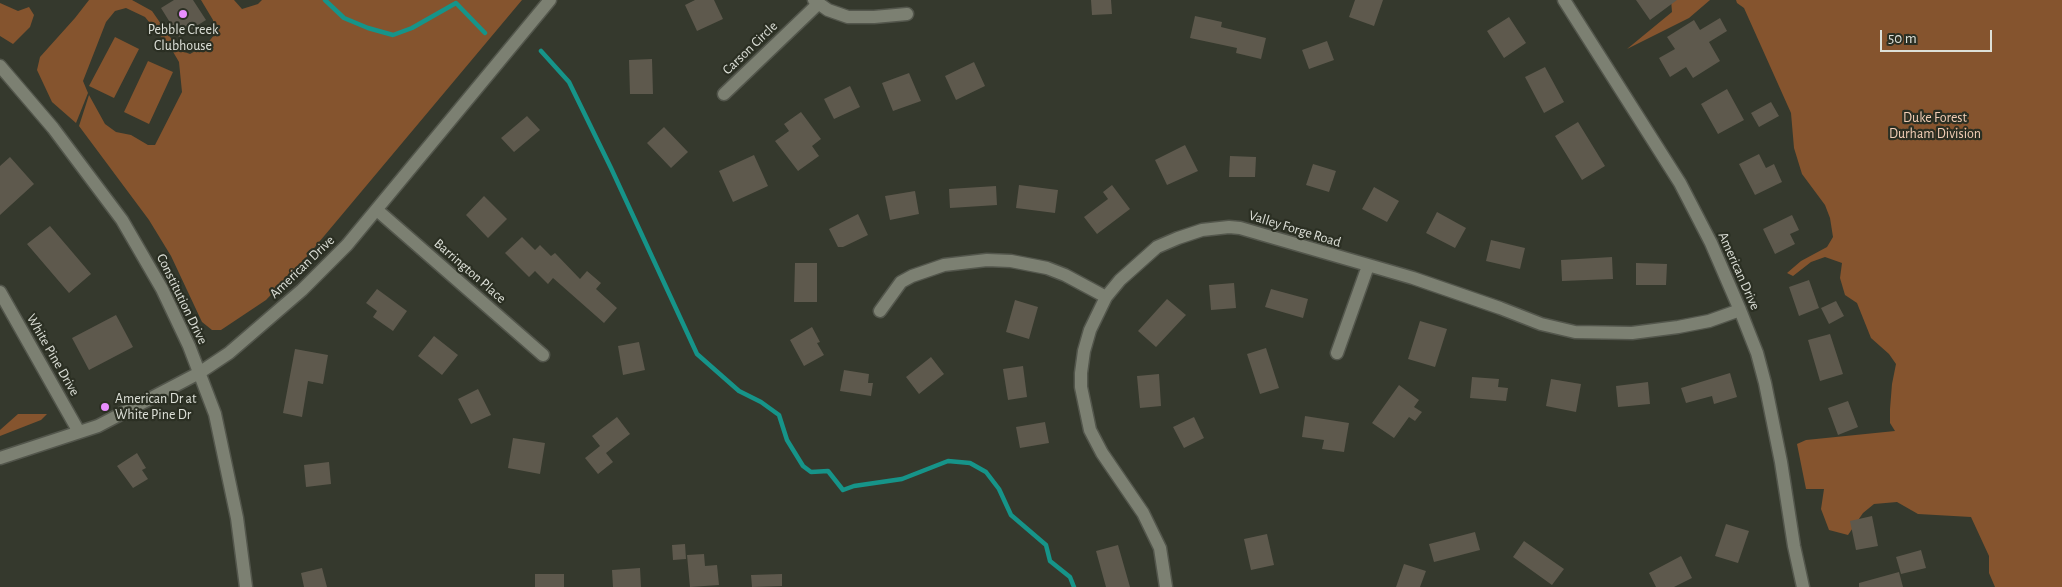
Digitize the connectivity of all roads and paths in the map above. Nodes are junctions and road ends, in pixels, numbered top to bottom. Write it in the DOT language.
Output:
graph roads {
  1 [pos="550,0"];
  2 [pos="1564,0"];
  3 [pos="816,2"];
  4 [pos="908,14"];
  5 [pos="0,66"];
  6 [pos="724,94"];
  7 [pos="377,210"];
  8 [pos="1368,266"];
  9 [pos="0,292"];
  10 [pos="1106,297"];
  11 [pos="1740,310"];
  12 [pos="880,311"];
  13 [pos="1337,353"];
  14 [pos="543,355"];
  15 [pos="199,373"];
  16 [pos="79,432"];
  17 [pos="0,458"];
  18 [pos="246,587"];
  19 [pos="1166,587"];
  20 [pos="1803,587"];
  1 -- 7 [label="street, American Drive"];
  2 -- 11 [label="street, American Drive"];
  3 -- 4 [label="street"];
  3 -- 6 [label="street, Carson Circle"];
  5 -- 15 [label="street, Constitution Drive"];
  7 -- 14 [label="street, Barrington Place"];
  7 -- 15 [label="street, American Drive"];
  8 -- 10 [label="street, Valley Forge Road"];
  8 -- 11 [label="street, Valley Forge Road"];
  8 -- 13 [label="street"];
  9 -- 16 [label="street, White Pine Drive"];
  10 -- 12 [label="street"];
  10 -- 19 [label="street, Valley Forge Road"];
  11 -- 20 [label="street, American Drive"];
  15 -- 16 [label="street, American Drive"];
  15 -- 18 [label="street, Constitution Drive"];
  16 -- 17 [label="street, American Drive"];
}
